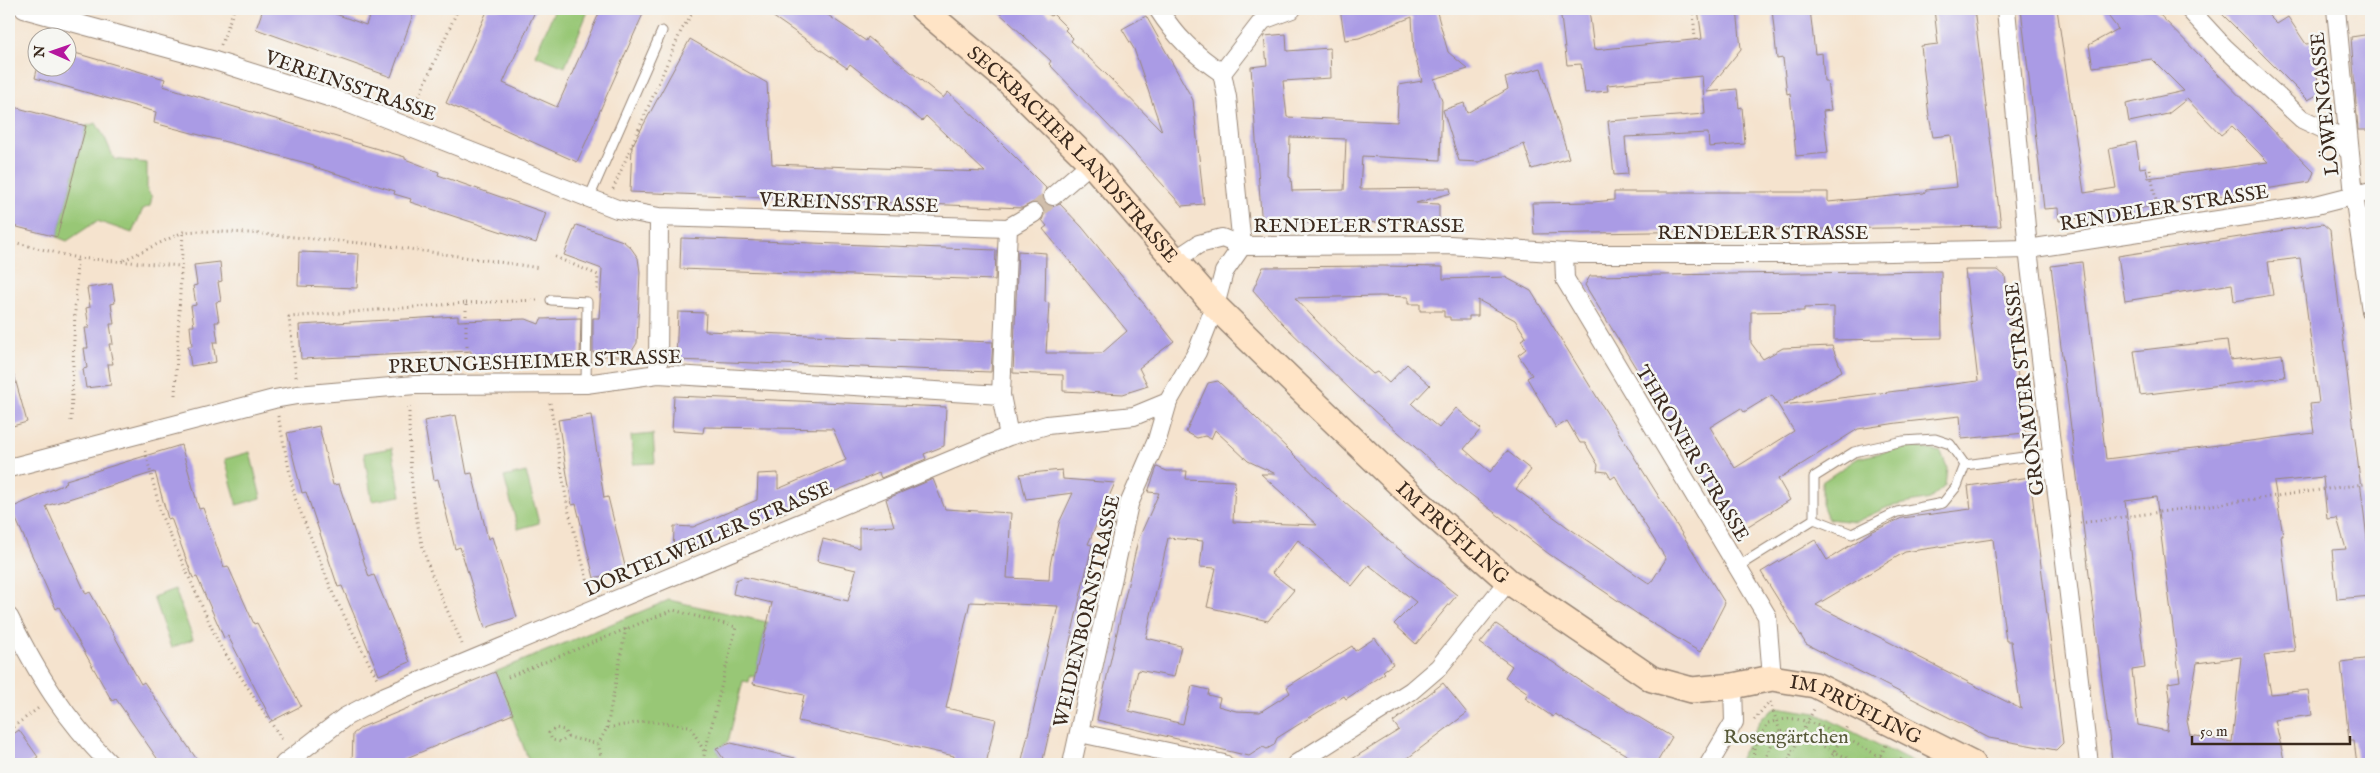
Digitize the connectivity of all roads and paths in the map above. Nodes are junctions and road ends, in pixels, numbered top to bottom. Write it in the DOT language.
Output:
graph roads {
  1 [pos="16,9"];
  2 [pos="24,9"];
  3 [pos="458,9"];
  4 [pos="695,9"];
  5 [pos="923,9"];
  6 [pos="1158,9"];
  7 [pos="1292,9"];
  8 [pos="1693,9"];
  9 [pos="2006,9"];
  10 [pos="2189,9"];
  11 [pos="2336,9"];
  12 [pos="1270,12"];
  13 [pos="9,13"];
  14 [pos="662,31"];
  15 [pos="1695,40"];
  16 [pos="1222,73"];
  17 [pos="406,126"];
  18 [pos="2349,152"];
  19 [pos="1091,163"];
  20 [pos="2150,169"];
  21 [pos="611,192"];
  22 [pos="2363,193"];
  23 [pos="1052,196"];
  24 [pos="590,198"];
  25 [pos="1034,213"];
  26 [pos="2158,214"];
  27 [pos="659,217"];
  28 [pos="1008,228"];
  29 [pos="183,232"];
  30 [pos="9,241"];
  31 [pos="1242,246"];
  32 [pos="2028,248"];
  33 [pos="1564,254"];
  34 [pos="77,258"];
  35 [pos="124,260"];
  36 [pos="1176,260"];
  37 [pos="181,266"];
  38 [pos="540,268"];
  39 [pos="551,300"];
  40 [pos="466,303"];
  41 [pos="1215,306"];
  42 [pos="2371,311"];
  43 [pos="466,338"];
  44 [pos="466,346"];
  45 [pos="467,365"];
  46 [pos="658,374"];
  47 [pos="586,384"];
  48 [pos="175,395"];
  49 [pos="297,395"];
  50 [pos="1001,395"];
  51 [pos="274,399"];
  52 [pos="1168,402"];
  53 [pos="550,404"];
  54 [pos="409,407"];
  55 [pos="71,421"];
  56 [pos="1009,436"];
  57 [pos="142,443"];
  58 [pos="2053,453"];
  59 [pos="1965,465"];
  60 [pos="9,468"];
  61 [pos="2371,483"];
  62 [pos="1814,519"];
  63 [pos="2078,523"];
  64 [pos="1737,567"];
  65 [pos="1508,581"];
  66 [pos="597,607"];
  67 [pos="9,617"];
  68 [pos="626,628"];
  69 [pos="470,660"];
  70 [pos="508,677"];
  71 [pos="380,685"];
  72 [pos="1733,686"];
  73 [pos="1771,690"];
  74 [pos="1816,707"];
  75 [pos="22,719"];
  76 [pos="1776,721"];
  77 [pos="1808,722"];
  78 [pos="1848,723"];
  79 [pos="607,728"];
  80 [pos="9,730"];
  81 [pos="1780,731"];
  82 [pos="1080,733"];
  83 [pos="280,734"];
  84 [pos="1801,735"];
  85 [pos="568,737"];
  86 [pos="1841,737"];
  87 [pos="1887,743"];
  88 [pos="598,744"];
  89 [pos="705,752"];
  90 [pos="1834,752"];
  91 [pos="1905,752"];
  92 [pos="1880,757"];
  93 [pos="1765,760"];
  94 [pos="110,764"];
  95 [pos="284,764"];
  96 [pos="602,764"];
  97 [pos="702,764"];
  98 [pos="1072,764"];
  99 [pos="1224,764"];
  100 [pos="1296,764"];
  101 [pos="1709,764"];
  102 [pos="1753,764"];
  103 [pos="1770,764"];
  104 [pos="1786,764"];
  105 [pos="1828,764"];
  106 [pos="1859,764"];
  107 [pos="1876,764"];
  108 [pos="1894,764"];
  109 [pos="1899,764"];
  110 [pos="1972,764"];
  111 [pos="2089,764"];
  1 -- 13 [label="street"];
  2 -- 17 [label="street, VEREINSSTRASSE"];
  3 -- 17 [label="path"];
  4 -- 21 [label="path"];
  5 -- 19 [label="main road, SECKBACHER LANDSTRASSE"];
  6 -- 16 [label="street"];
  7 -- 12 [label="street"];
  8 -- 15 [label="path"];
  9 -- 32 [label="street, GRONAUER STRASSE"];
  10 -- 18 [label="street"];
  11 -- 18 [label="street, LÖWENGASSE"];
  12 -- 16 [label="street"];
  14 -- 24 [label="lane"];
  16 -- 31 [label="street"];
  17 -- 24 [label="street, VEREINSSTRASSE"];
  18 -- 22 [label="street, LÖWENGASSE"];
  19 -- 23 [label="street"];
  19 -- 36 [label="main road, SECKBACHER LANDSTRASSE"];
  20 -- 26 [label="path"];
  22 -- 32 [label="street, RENDELER STRASSE"];
  22 -- 42 [label="street, LÖWENGASSE"];
  24 -- 27 [label="street, VEREINSSTRASSE"];
  25 -- 28 [label="street"];
  27 -- 28 [label="street, VEREINSSTRASSE"];
  27 -- 46 [label="street"];
  28 -- 50 [label="street"];
  29 -- 35 [label="path"];
  29 -- 37 [label="path"];
  29 -- 38 [label="path"];
  30 -- 34 [label="path"];
  31 -- 33 [label="street, RENDELER STRASSE"];
  31 -- 36 [label="street, RENDELER STRASSE"];
  31 -- 41 [label="street, WEIDENBORNSTRASSE"];
  32 -- 33 [label="street, RENDELER STRASSE"];
  32 -- 58 [label="street, GRONAUER STRASSE"];
  33 -- 64 [label="street, THRONER STRASSE"];
  34 -- 35 [label="path"];
  34 -- 55 [label="path"];
  35 -- 37 [label="path"];
  36 -- 41 [label="main road, SECKBACHER LANDSTRASSE"];
  37 -- 48 [label="path"];
  39 -- 40 [label="path"];
  39 -- 47 [label="lane"];
  40 -- 43 [label="path"];
  40 -- 49 [label="path"];
  41 -- 52 [label="street, WEIDENBORNSTRASSE"];
  41 -- 65 [label="main road, IM PRÜFLING"];
  44 -- 45 [label="path"];
  46 -- 47 [label="street, PREUNGESHEIMER STRASSE"];
  46 -- 50 [label="street, PREUNGESHEIMER STRASSE"];
  47 -- 49 [label="street, PREUNGESHEIMER STRASSE"];
  49 -- 51 [label="street, PREUNGESHEIMER STRASSE"];
  50 -- 56 [label="street"];
  51 -- 60 [label="street, PREUNGESHEIMER STRASSE"];
  51 -- 71 [label="path"];
  52 -- 56 [label="street, DORTELWEILER STRASSE"];
  52 -- 82 [label="street, WEIDENBORNSTRASSE"];
  53 -- 66 [label="path"];
  54 -- 69 [label="path"];
  56 -- 66 [label="street, DORTELWEILER STRASSE"];
  57 -- 83 [label="path"];
  58 -- 59 [label="lane"];
  58 -- 111 [label="street, GRONAUER STRASSE"];
  59 -- 62 [label="lane"];
  59 -- 62 [label="lane"];
  61 -- 63 [label="path"];
  62 -- 64 [label="lane"];
  64 -- 73 [label="street, THRONER STRASSE"];
  65 -- 72 [label="main road, IM PRÜFLING"];
  65 -- 100 [label="street"];
  66 -- 69 [label="street, DORTELWEILER STRASSE"];
  67 -- 94 [label="street"];
  68 -- 70 [label="path"];
  68 -- 79 [label="path"];
  68 -- 89 [label="path"];
  69 -- 95 [label="street, DORTELWEILER STRASSE"];
  72 -- 73 [label="main road, IM PRÜFLING"];
  72 -- 101 [label="street"];
  73 -- 76 [label="path"];
  73 -- 110 [label="main road, IM PRÜFLING"];
  74 -- 77 [label="path"];
  75 -- 80 [label="path"];
  76 -- 77 [label="path"];
  76 -- 81 [label="path"];
  76 -- 102 [label="path"];
  77 -- 84 [label="path"];
  77 -- 86 [label="path"];
  78 -- 86 [label="path"];
  79 -- 88 [label="path"];
  79 -- 89 [label="path"];
  81 -- 84 [label="path"];
  81 -- 93 [label="path"];
  82 -- 98 [label="street, WEIDENBORNSTRASSE"];
  82 -- 99 [label="street"];
  84 -- 90 [label="path"];
  84 -- 104 [label="path"];
  85 -- 85 [label="path"];
  85 -- 88 [label="path"];
  86 -- 90 [label="path"];
  86 -- 92 [label="path"];
  87 -- 92 [label="path"];
  88 -- 96 [label="path"];
  89 -- 97 [label="path"];
  90 -- 105 [label="path"];
  90 -- 106 [label="path"];
  91 -- 109 [label="path"];
  92 -- 107 [label="path"];
  92 -- 108 [label="path"];
  93 -- 102 [label="path"];
  93 -- 103 [label="path"];
}
